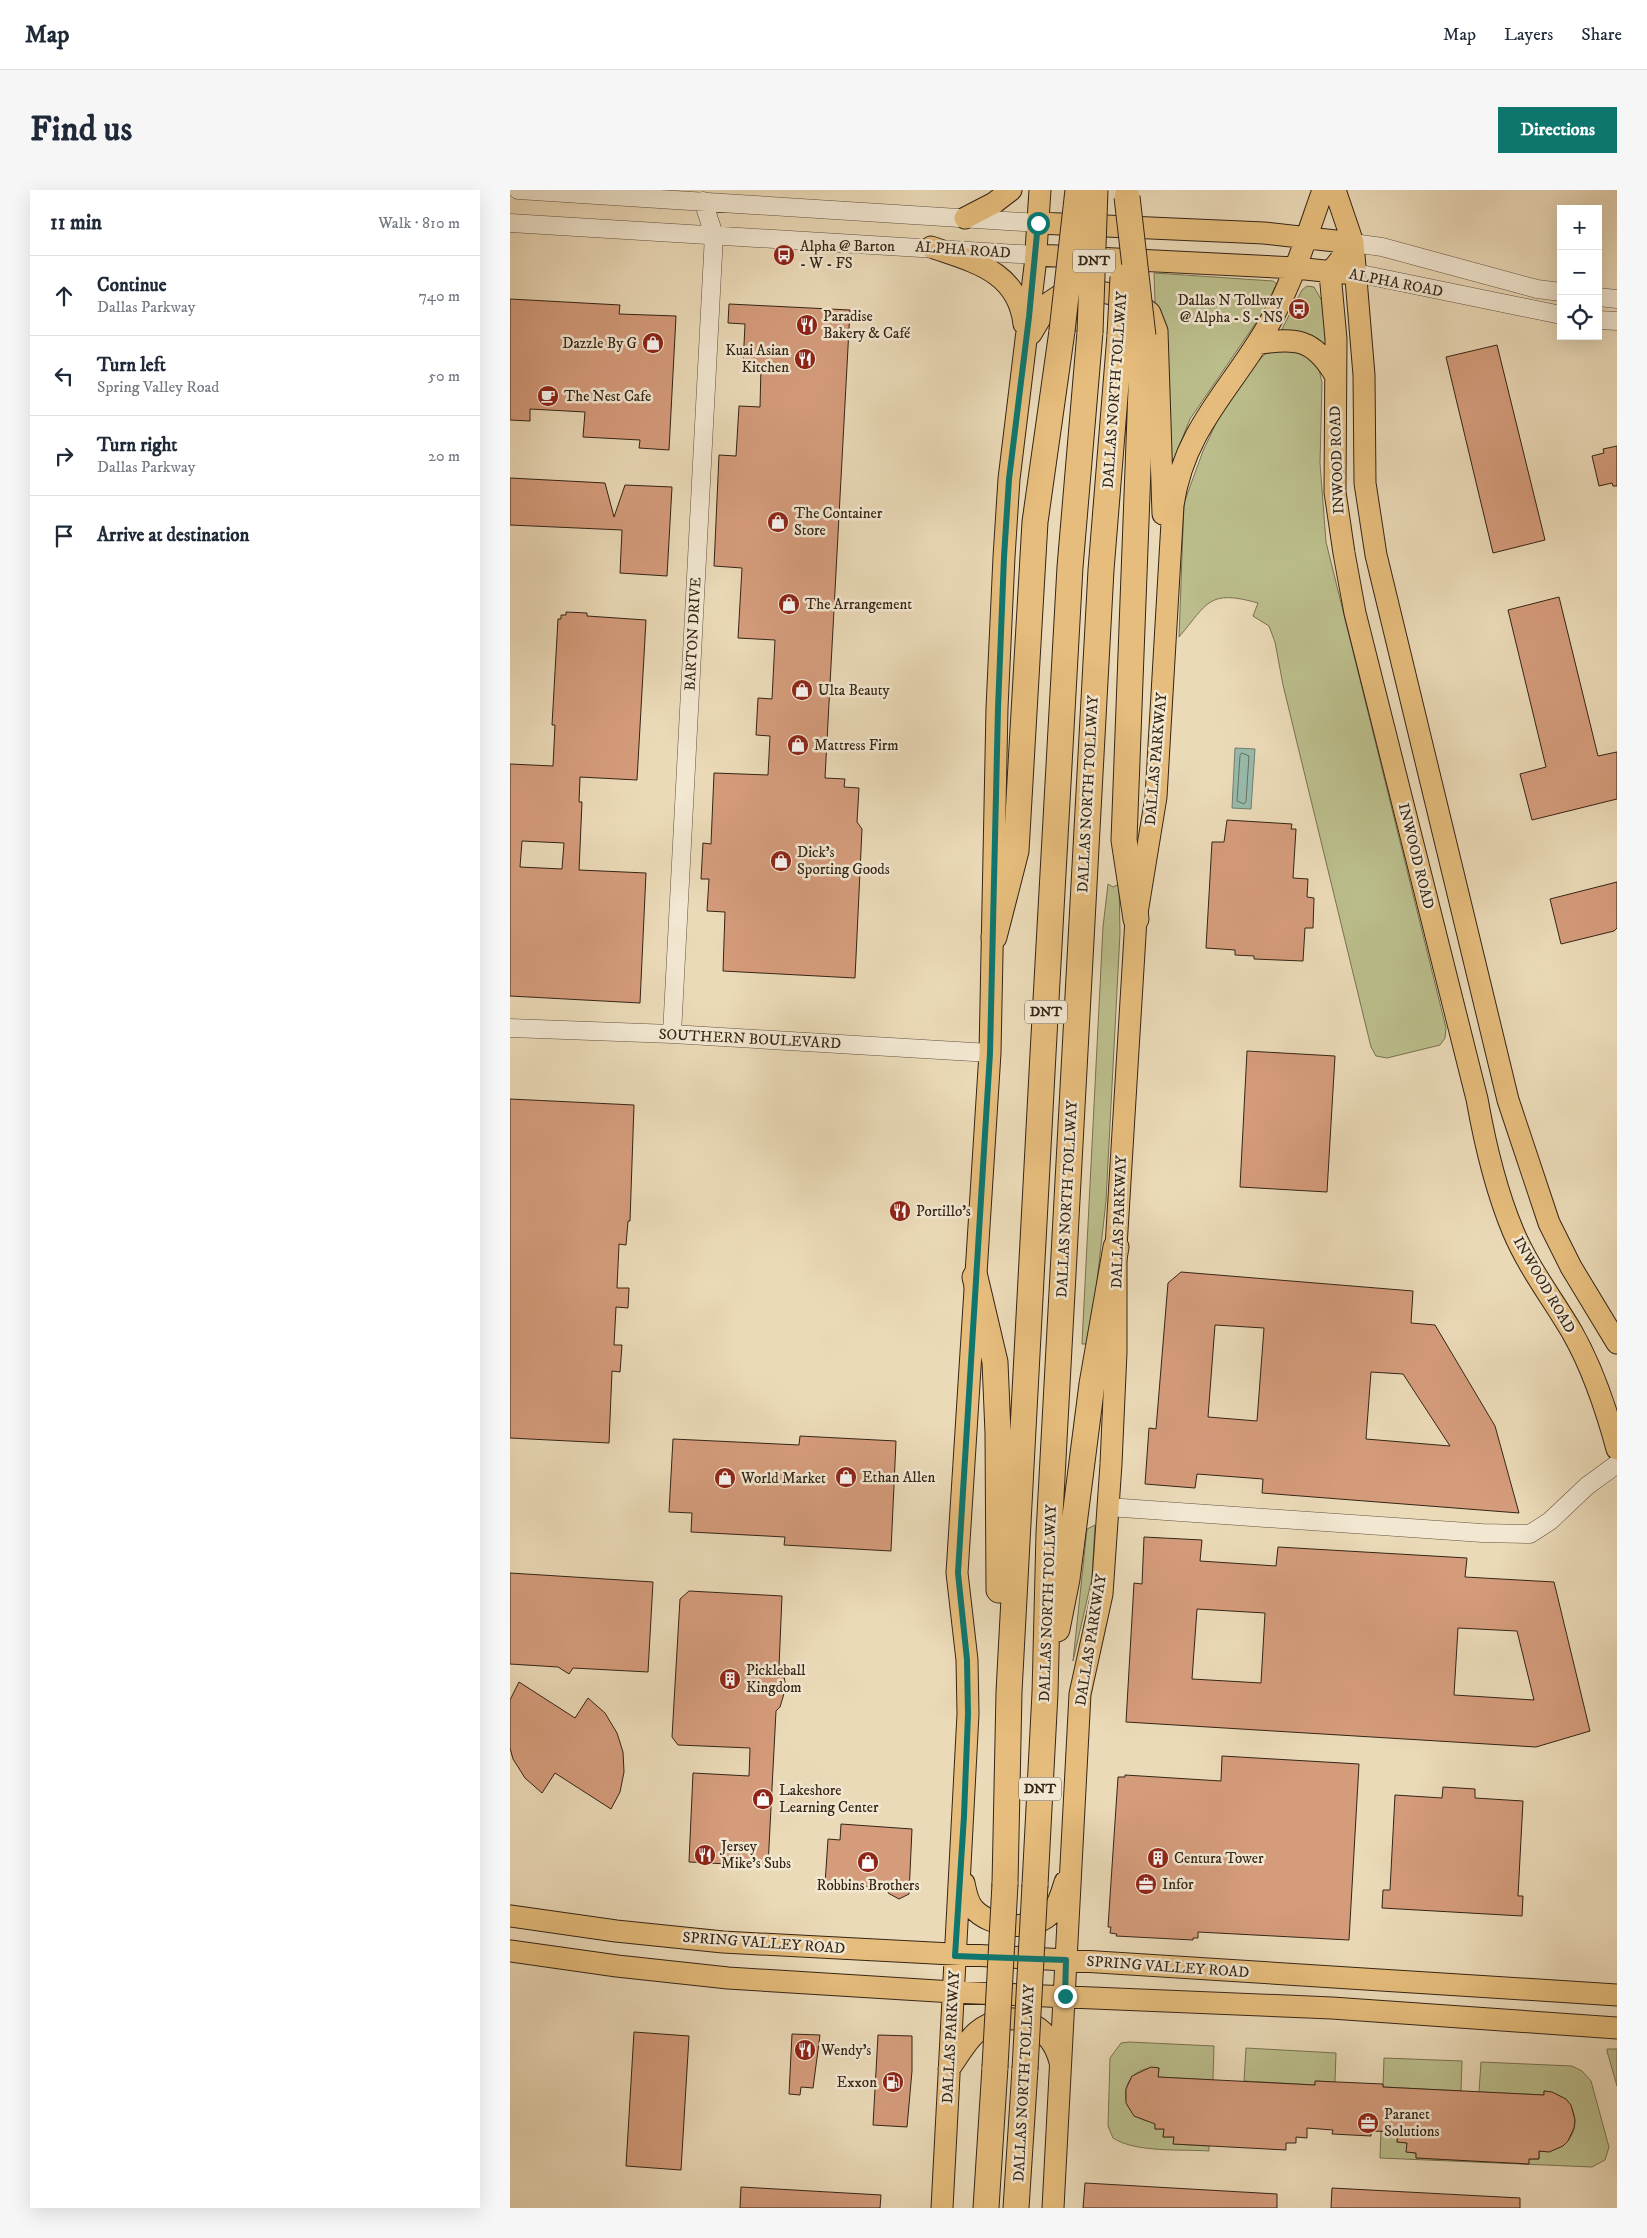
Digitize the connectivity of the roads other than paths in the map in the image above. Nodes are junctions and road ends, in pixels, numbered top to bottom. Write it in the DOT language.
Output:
graph roads {
  1 [pos="518,190"];
  2 [pos="1011,190"];
  3 [pos="1040,190"];
  4 [pos="1078,190"];
  5 [pos="1095,190"];
  6 [pos="1323,190"];
  7 [pos="1335,190"];
  8 [pos="1126,194"];
  9 [pos="703,201"];
  10 [pos="730,203"];
  11 [pos="965,218"];
  12 [pos="510,223"];
  13 [pos="1038,223"];
  14 [pos="714,235"];
  15 [pos="1306,238"];
  16 [pos="1353,243"];
  17 [pos="931,247"];
  18 [pos="1036,255"];
  19 [pos="1296,268"];
  20 [pos="1330,273"];
  21 [pos="1356,273"];
  22 [pos="1557,292"];
  23 [pos="1602,297"];
  24 [pos="1617,299"];
  25 [pos="1557,314"];
  26 [pos="1602,320"];
  27 [pos="1617,321"];
  28 [pos="1132,335"];
  29 [pos="1026,343"];
  30 [pos="1257,344"];
  31 [pos="1335,375"];
  32 [pos="1171,553"];
  33 [pos="1387,605"];
  34 [pos="1355,613"];
  35 [pos="1136,919"];
  36 [pos="994,937"];
  37 [pos="510,1028"];
  38 [pos="672,1034"];
  39 [pos="1496,1046"];
  40 [pos="990,1053"];
  41 [pos="1465,1054"];
  42 [pos="1116,1247"];
  43 [pos="975,1276"];
  44 [pos="1617,1343"];
  45 [pos="1617,1449"];
  46 [pos="1617,1464"];
  47 [pos="1108,1507"];
  48 [pos="1009,1692"];
  49 [pos="1045,1693"];
  50 [pos="962,1855"];
  51 [pos="1072,1861"];
  52 [pos="510,1916"];
  53 [pos="723,1942"];
  54 [pos="510,1951"];
  55 [pos="955,1956"];
  56 [pos="1066,1960"];
  57 [pos="728,1978"];
  58 [pos="953,1992"];
  59 [pos="1574,1992"];
  60 [pos="1617,1995"];
  61 [pos="1065,1996"];
  62 [pos="1617,2008"];
  63 [pos="1483,2017"];
  64 [pos="1607,2027"];
  65 [pos="1061,2065"];
  66 [pos="949,2069"];
  67 [pos="942,2208"];
  68 [pos="986,2208"];
  69 [pos="1016,2208"];
  70 [pos="1053,2208"];
  1 -- 9 [label="street, ALPHA ROAD"];
  2 -- 11 [label="main road"];
  3 -- 13 [label="main road, DALLAS PARKWAY"];
  4 -- 36 [label="highway, bridge"];
  5 -- 48 [label="highway, DALLAS NORTH TOLLWAY / DNT, bridge"];
  6 -- 15 [label="main road"];
  7 -- 16 [label="main road, INWOOD ROAD"];
  8 -- 28 [label="highway, DALLAS NORTH TOLLWAY / DNT, bridge"];
  9 -- 10 [label="street, ALPHA ROAD"];
  9 -- 14 [label="street"];
  10 -- 11 [label="street, ALPHA ROAD"];
  10 -- 14 [label="street"];
  11 -- 13 [label="street, ALPHA ROAD"];
  12 -- 14 [label="street, ALPHA ROAD"];
  13 -- 15 [label="main road, ALPHA ROAD"];
  13 -- 18 [label="main road, DALLAS PARKWAY"];
  14 -- 17 [label="street, ALPHA ROAD"];
  14 -- 38 [label="street, BARTON DRIVE"];
  15 -- 16 [label="main road, ALPHA ROAD"];
  15 -- 19 [label="main road"];
  16 -- 20 [label="main road"];
  16 -- 21 [label="main road, INWOOD ROAD"];
  16 -- 22 [label="street, ALPHA ROAD"];
  17 -- 18 [label="street, ALPHA ROAD"];
  17 -- 29 [label="main road"];
  18 -- 19 [label="main road, ALPHA ROAD"];
  18 -- 29 [label="main road, DALLAS PARKWAY"];
  19 -- 20 [label="main road, ALPHA ROAD"];
  19 -- 30 [label="main road, DALLAS PARKWAY"];
  20 -- 21 [label="main road, ALPHA ROAD"];
  20 -- 31 [label="main road, INWOOD ROAD"];
  21 -- 25 [label="street, ALPHA ROAD"];
  21 -- 33 [label="main road, INWOOD ROAD"];
  23 -- 24 [label="street"];
  26 -- 27 [label="street"];
  28 -- 35 [label="highway"];
  28 -- 49 [label="highway, DALLAS NORTH TOLLWAY / DNT"];
  29 -- 32 [label="main road"];
  29 -- 36 [label="main road, DALLAS PARKWAY"];
  30 -- 31 [label="main road"];
  30 -- 32 [label="main road, DALLAS PARKWAY"];
  31 -- 34 [label="main road, INWOOD ROAD"];
  32 -- 35 [label="main road, DALLAS PARKWAY"];
  33 -- 34 [label="main road"];
  33 -- 39 [label="main road, INWOOD ROAD"];
  34 -- 41 [label="main road, INWOOD ROAD"];
  35 -- 42 [label="main road, DALLAS PARKWAY"];
  36 -- 40 [label="main road, DALLAS PARKWAY"];
  37 -- 38 [label="street, SOUTHERN BOULEVARD"];
  38 -- 40 [label="street, SOUTHERN BOULEVARD"];
  39 -- 41 [label="main road"];
  39 -- 44 [label="main road, INWOOD ROAD"];
  40 -- 43 [label="main road, DALLAS PARKWAY"];
  41 -- 45 [label="main road, INWOOD ROAD"];
  42 -- 47 [label="main road, DALLAS PARKWAY"];
  42 -- 49 [label="highway"];
  43 -- 48 [label="highway"];
  43 -- 50 [label="main road, DALLAS PARKWAY"];
  46 -- 47 [label="street"];
  47 -- 51 [label="main road, DALLAS PARKWAY"];
  48 -- 68 [label="highway, DALLAS NORTH TOLLWAY / DNT, bridge"];
  49 -- 69 [label="highway, DALLAS NORTH TOLLWAY / DNT, bridge"];
  50 -- 51 [label="main road"];
  50 -- 55 [label="main road, DALLAS PARKWAY"];
  51 -- 56 [label="main road, DALLAS PARKWAY"];
  52 -- 53 [label="main road, SPRING VALLEY ROAD"];
  53 -- 55 [label="main road, SPRING VALLEY ROAD"];
  53 -- 57 [label="main road"];
  54 -- 57 [label="main road"];
  55 -- 56 [label="main road, SPRING VALLEY ROAD"];
  55 -- 58 [label="main road, DALLAS PARKWAY"];
  56 -- 59 [label="main road, SPRING VALLEY ROAD"];
  56 -- 61 [label="main road, DALLAS PARKWAY"];
  57 -- 58 [label="main road"];
  58 -- 61 [label="main road"];
  58 -- 66 [label="main road, DALLAS PARKWAY"];
  59 -- 60 [label="main road, SPRING VALLEY ROAD"];
  59 -- 63 [label="main road"];
  61 -- 63 [label="main road"];
  61 -- 65 [label="main road, DALLAS PARKWAY"];
  62 -- 64 [label="main road"];
  63 -- 64 [label="main road"];
  65 -- 66 [label="main road"];
  65 -- 70 [label="main road, DALLAS PARKWAY"];
  66 -- 67 [label="main road, DALLAS PARKWAY"];
}
